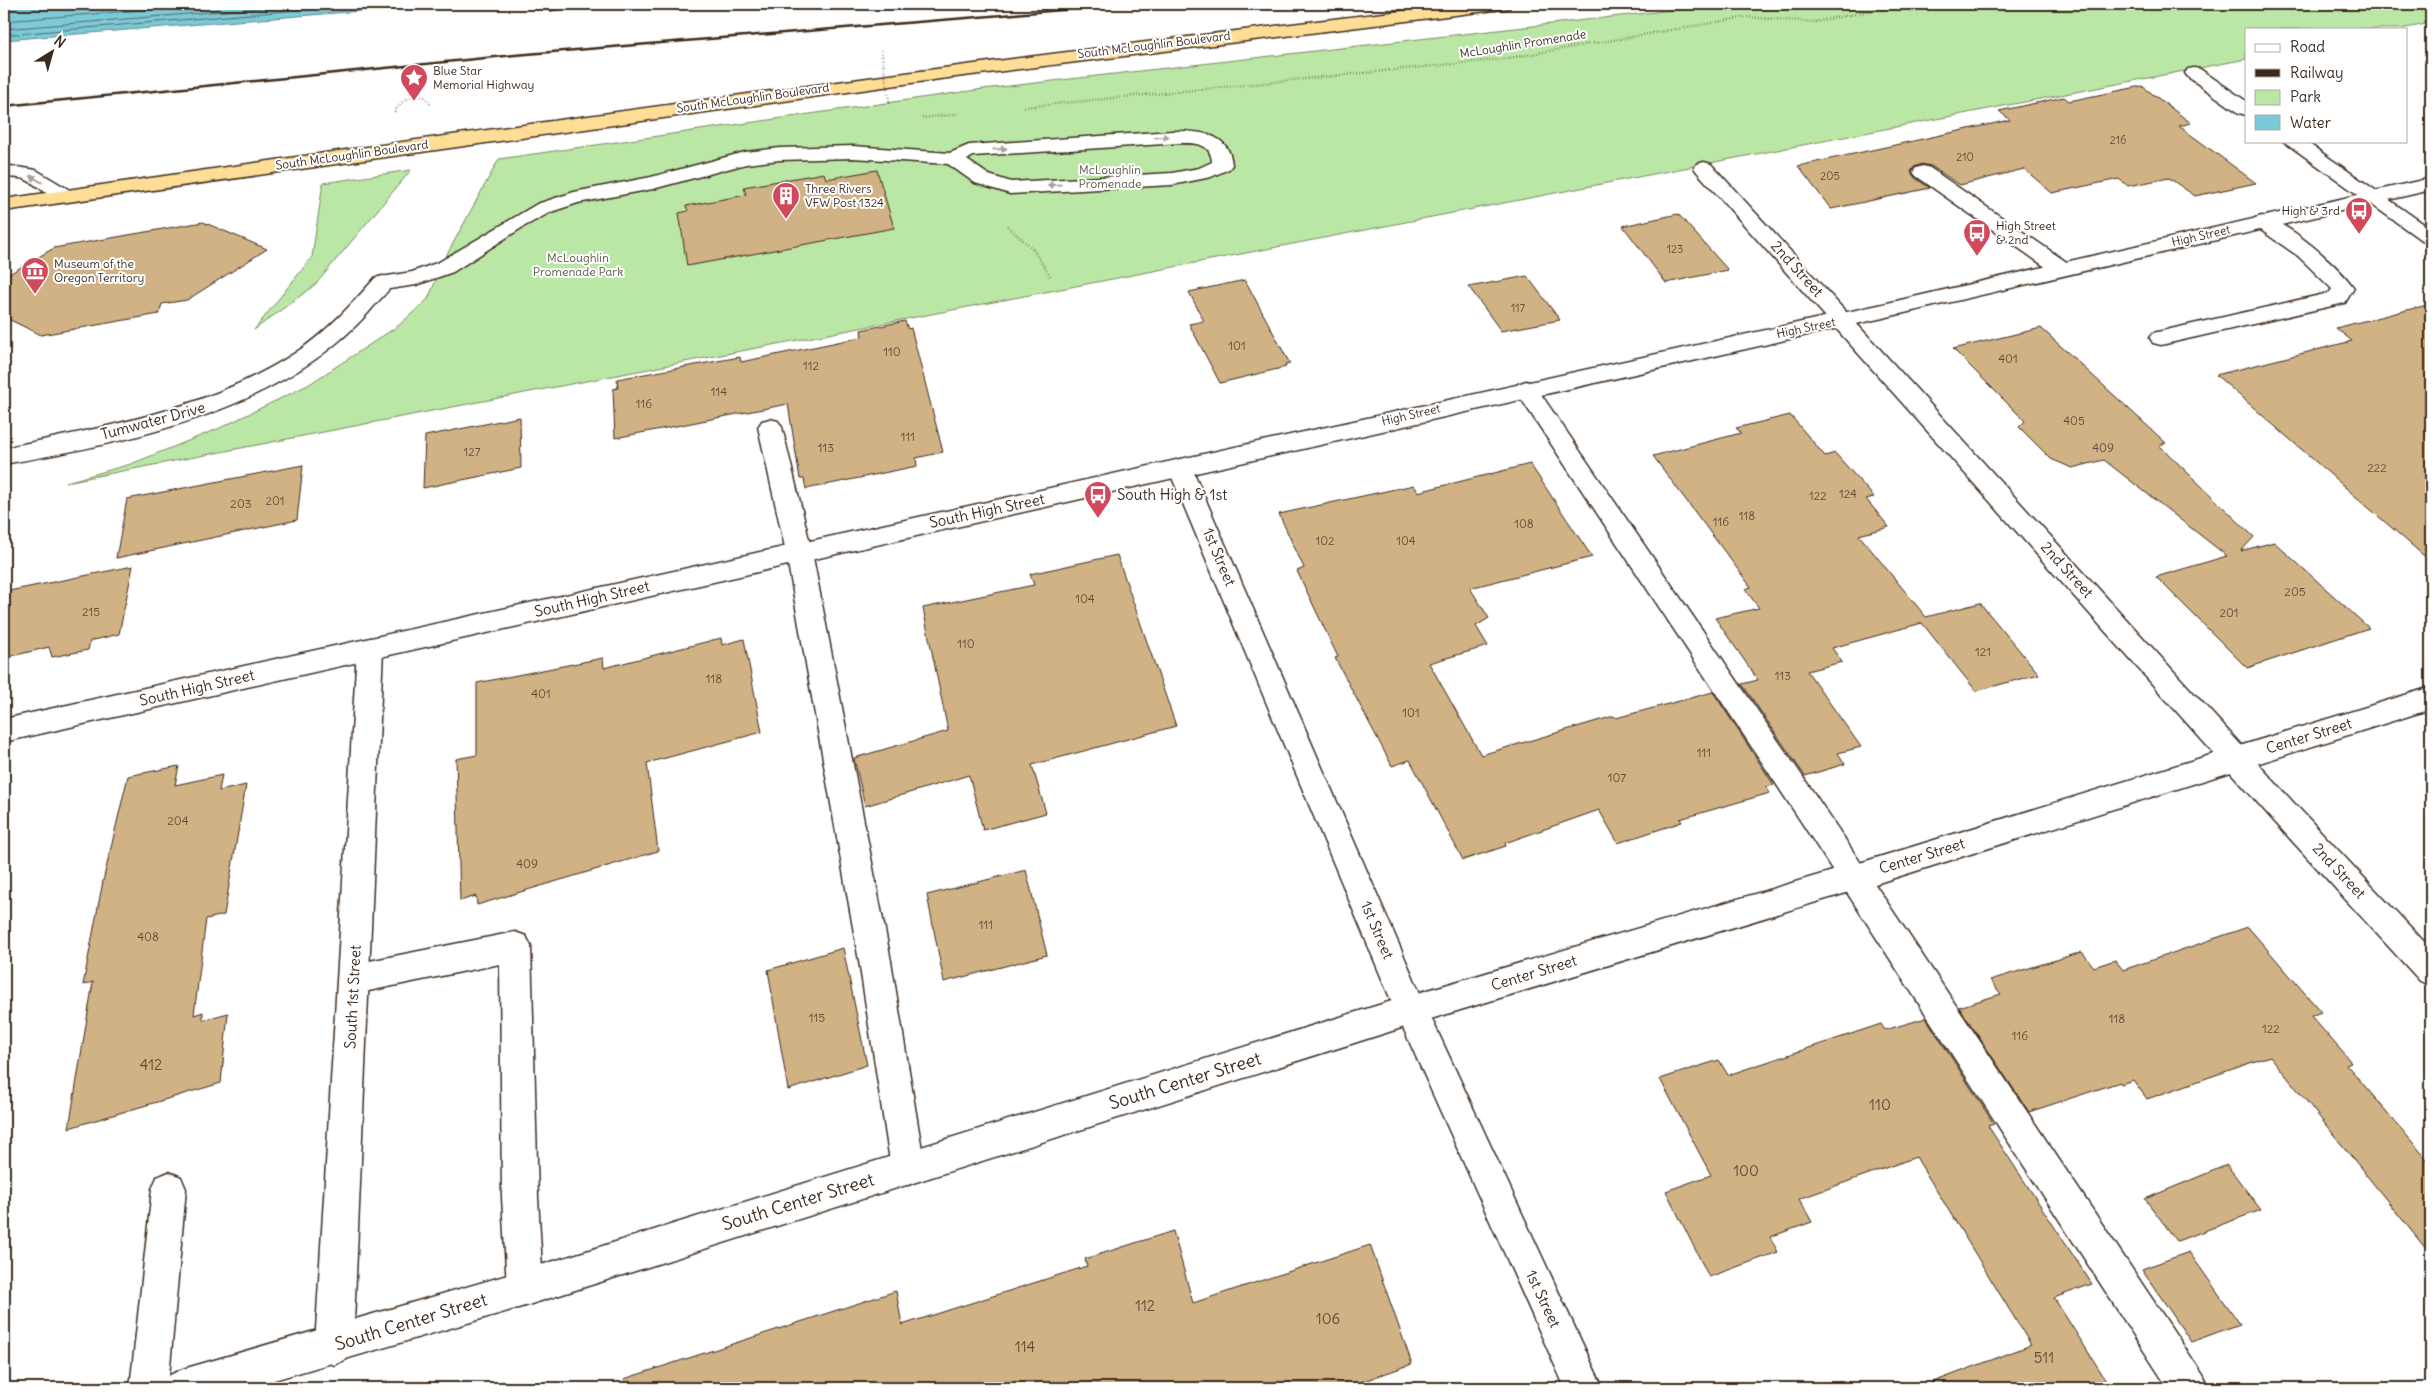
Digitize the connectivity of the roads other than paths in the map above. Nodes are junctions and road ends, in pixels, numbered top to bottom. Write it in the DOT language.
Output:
graph roads {
  1 [pos="1503,4"];
  2 [pos="2194,73"];
  3 [pos="2245,108"];
  4 [pos="2293,142"];
  5 [pos="953,159"];
  6 [pos="1704,168"];
  7 [pos="4,171"];
  8 [pos="1923,172"];
  9 [pos="2431,184"];
  10 [pos="66,196"];
  11 [pos="2373,197"];
  12 [pos="4,205"];
  13 [pos="2262,222"];
  14 [pos="2431,238"];
  15 [pos="2061,268"];
  16 [pos="1843,319"];
  17 [pos="2161,338"];
  18 [pos="1526,389"];
  19 [pos="770,427"];
  20 [pos="4,456"];
  21 [pos="1180,468"];
  22 [pos="799,552"];
  23 [pos="370,649"];
  24 [pos="2431,698"];
  25 [pos="4,730"];
  26 [pos="2237,758"];
  27 [pos="1853,878"];
  28 [pos="2431,971"];
  29 [pos="354,979"];
  30 [pos="1411,1010"];
  31 [pos="908,1168"];
  32 [pos="169,1189"];
  33 [pos="525,1288"];
  34 [pos="334,1346"];
  35 [pos="149,1388"];
  36 [pos="183,1388"];
  37 [pos="1584,1388"];
  38 [pos="2190,1388"];
  1 -- 10 [label="highway, South McLoughlin Boulevard"];
  2 -- 3 [label="street"];
  4 -- 11 [label="street"];
  5 -- 5 [label="street, one-way"];
  5 -- 20 [label="street, Tumwater Drive"];
  6 -- 16 [label="street, 2nd Street"];
  10 -- 7 [label="street, one-way"];
  8 -- 15 [label="street"];
  9 -- 11 [label="street, High Street"];
  10 -- 12 [label="highway, South McLoughlin Boulevard"];
  11 -- 13 [label="street, High Street"];
  11 -- 14 [label="street"];
  13 -- 15 [label="street, High Street"];
  13 -- 17 [label="street"];
  15 -- 16 [label="street, High Street"];
  16 -- 18 [label="street, High Street"];
  16 -- 26 [label="street, 2nd Street"];
  18 -- 21 [label="street, High Street"];
  18 -- 27 [label="street"];
  19 -- 22 [label="street"];
  21 -- 22 [label="street, South High Street"];
  21 -- 30 [label="street, 1st Street"];
  22 -- 23 [label="street, South High Street"];
  22 -- 31 [label="street"];
  23 -- 25 [label="street, South High Street"];
  23 -- 29 [label="street, South 1st Street"];
  24 -- 26 [label="street, Center Street"];
  26 -- 27 [label="street, Center Street"];
  26 -- 28 [label="street, 2nd Street"];
  27 -- 30 [label="street, Center Street"];
  27 -- 38 [label="street"];
  29 -- 33 [label="street"];
  29 -- 34 [label="street, South 1st Street"];
  30 -- 31 [label="street, South Center Street"];
  30 -- 37 [label="street, 1st Street"];
  31 -- 33 [label="street, South Center Street"];
  32 -- 35 [label="street"];
  33 -- 34 [label="street, South Center Street"];
  34 -- 36 [label="street, South Center Street"];
}
